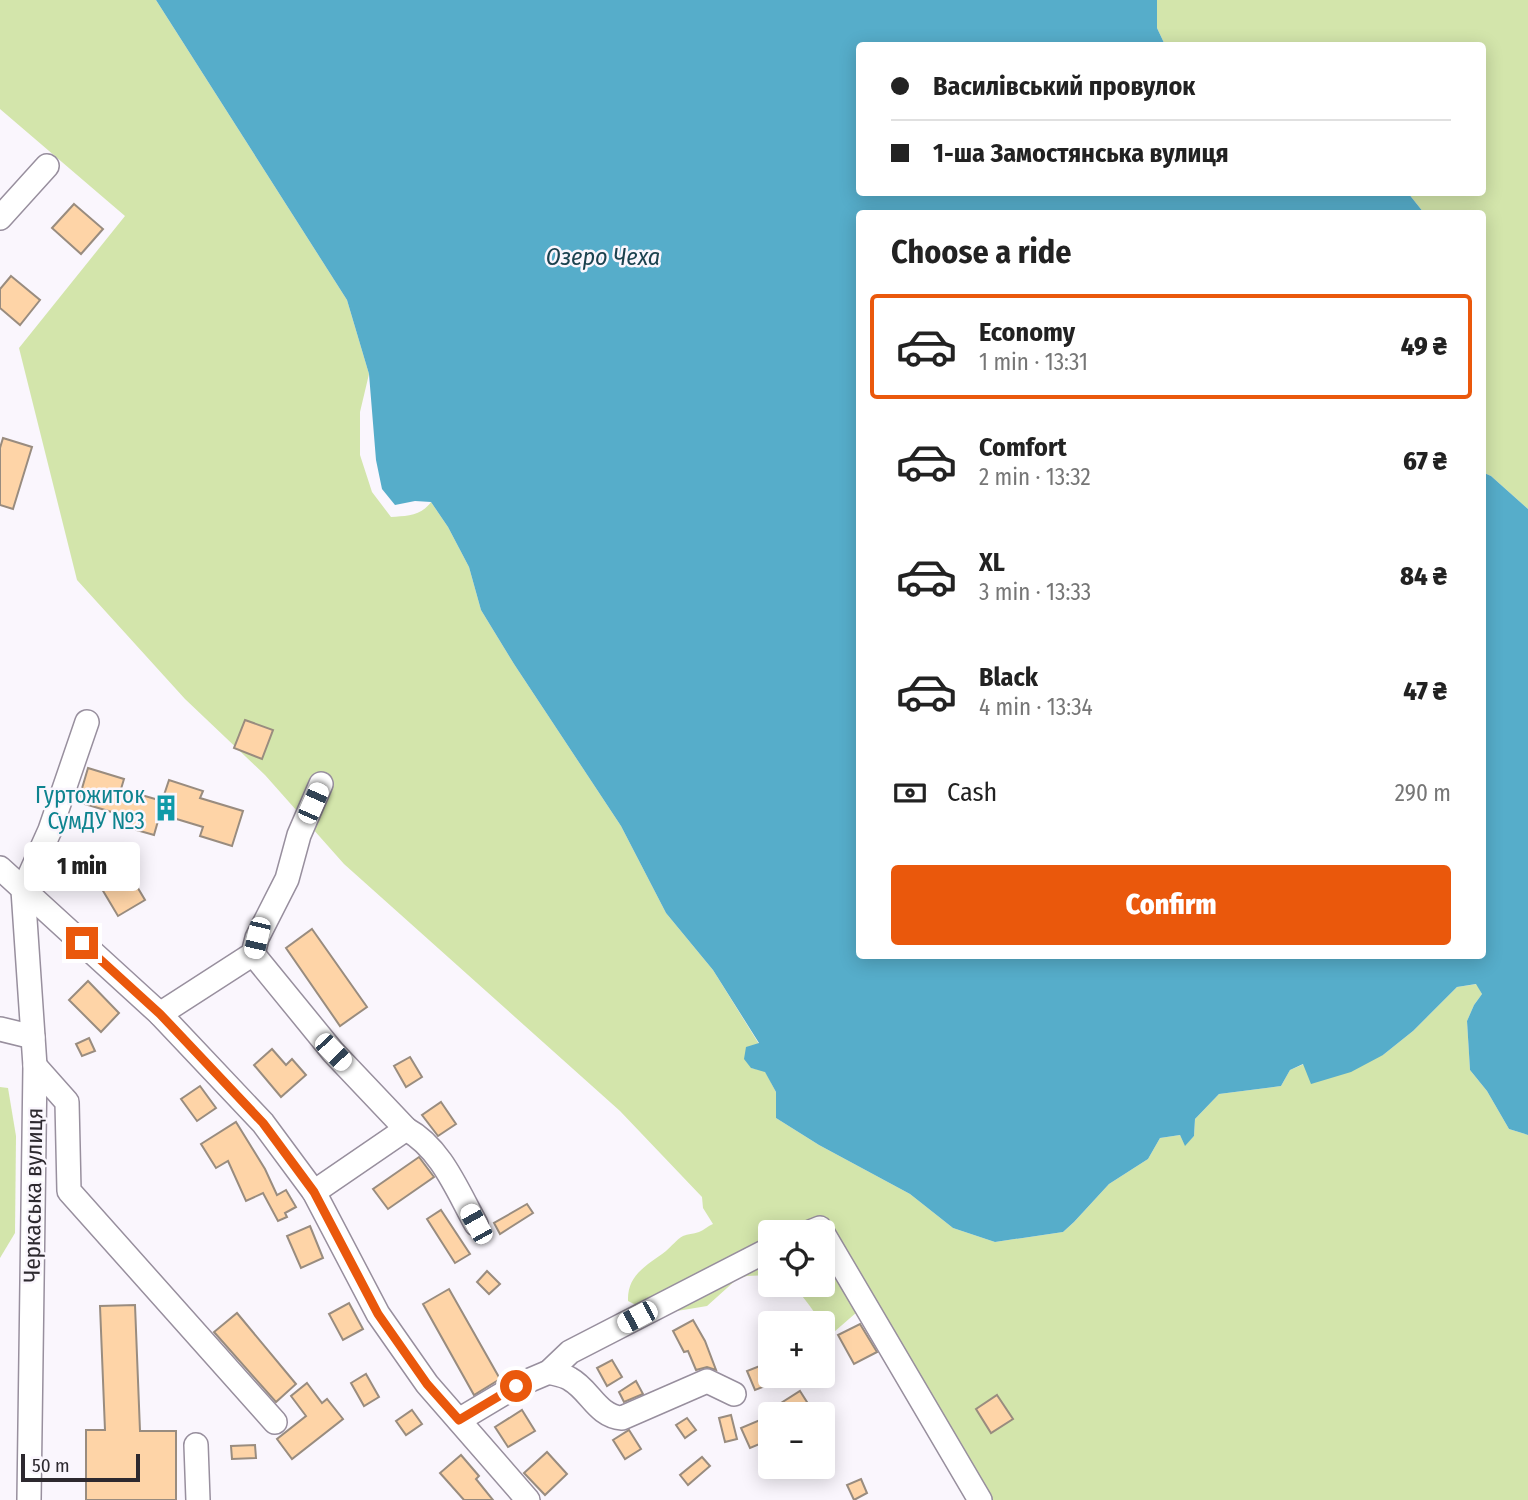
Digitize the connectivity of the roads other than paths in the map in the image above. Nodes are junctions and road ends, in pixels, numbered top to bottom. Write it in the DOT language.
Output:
graph roads {
  1 [pos="47,166"];
  2 [pos="0,218"];
  3 [pos="87,722"];
  4 [pos="321,784"];
  5 [pos="0,868"];
  6 [pos="23,890"];
  7 [pos="253,954"];
  8 [pos="160,1014"];
  9 [pos="0,1029"];
  10 [pos="33,1037"];
  11 [pos="35,1066"];
  12 [pos="405,1129"];
  13 [pos="314,1192"];
  14 [pos="476,1224"];
  15 [pos="758,1255"];
  16 [pos="835,1263"];
  17 [pos="548,1372"];
  18 [pos="734,1394"];
  19 [pos="459,1420"];
  20 [pos="275,1422"];
  21 [pos="196,1445"];
  22 [pos="29,1500"];
  23 [pos="198,1500"];
  24 [pos="528,1500"];
  25 [pos="980,1500"];
  1 -- 2 [label="street"];
  3 -- 6 [label="street"];
  4 -- 7 [label="street"];
  5 -- 6 [label="street"];
  6 -- 8 [label="street"];
  6 -- 10 [label="street, Черкаська вулиця"];
  7 -- 8 [label="street"];
  7 -- 12 [label="street"];
  8 -- 13 [label="street"];
  9 -- 10 [label="street"];
  10 -- 11 [label="street, Черкаська вулиця"];
  11 -- 20 [label="street"];
  11 -- 22 [label="street, Черкаська вулиця"];
  12 -- 13 [label="street"];
  12 -- 14 [label="street"];
  13 -- 19 [label="street"];
  15 -- 17 [label="street"];
  16 -- 25 [label="street"];
  17 -- 18 [label="street"];
  17 -- 19 [label="street"];
  19 -- 24 [label="street"];
  21 -- 23 [label="street"];
}
